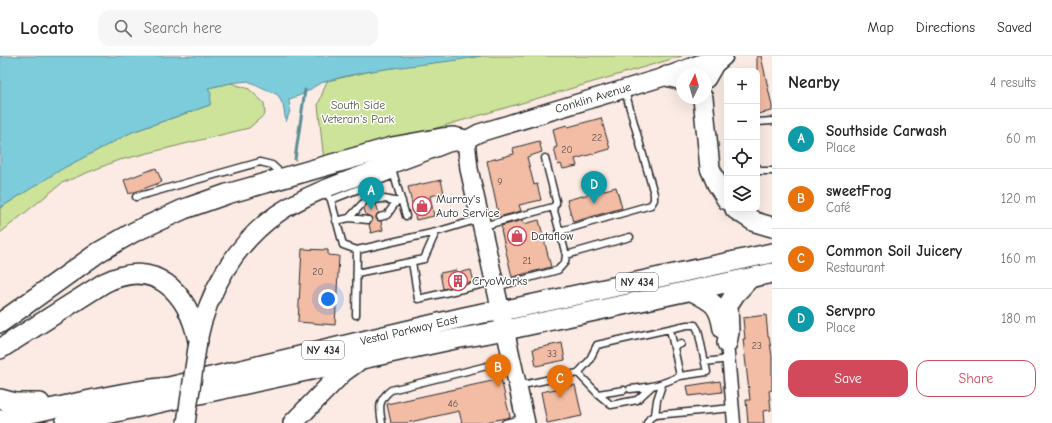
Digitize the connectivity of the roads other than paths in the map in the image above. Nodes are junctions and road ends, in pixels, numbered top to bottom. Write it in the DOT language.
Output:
graph roads {
  1 [pos="722,56"];
  2 [pos="712,68"];
  3 [pos="674,78"];
  4 [pos="624,89"];
  5 [pos="702,104"];
  6 [pos="760,122"];
  7 [pos="772,122"];
  8 [pos="466,140"];
  9 [pos="545,158"];
  10 [pos="393,170"];
  11 [pos="760,171"];
  12 [pos="772,171"];
  13 [pos="286,177"];
  14 [pos="328,194"];
  15 [pos="724,195"];
  16 [pos="136,197"];
  17 [pos="375,200"];
  18 [pos="399,201"];
  19 [pos="363,203"];
  20 [pos="553,207"];
  21 [pos="739,212"];
  22 [pos="380,216"];
  23 [pos="406,216"];
  24 [pos="349,218"];
  25 [pos="368,220"];
  26 [pos="336,221"];
  27 [pos="481,223"];
  28 [pos="772,228"];
  29 [pos="560,231"];
  30 [pos="436,232"];
  31 [pos="630,237"];
  32 [pos="357,250"];
  33 [pos="772,253"];
  34 [pos="566,255"];
  35 [pos="412,262"];
  36 [pos="357,273"];
  37 [pos="772,273"];
  38 [pos="749,279"];
  39 [pos="495,285"];
  40 [pos="692,291"];
  41 [pos="502,311"];
  42 [pos="356,315"];
  43 [pos="0,323"];
  44 [pos="670,329"];
  45 [pos="506,330"];
  46 [pos="198,340"];
  47 [pos="681,344"];
  48 [pos="674,346"];
  49 [pos="0,349"];
  50 [pos="728,351"];
  51 [pos="365,358"];
  52 [pos="684,358"];
  53 [pos="513,360"];
  54 [pos="677,360"];
  55 [pos="705,362"];
  56 [pos="578,373"];
  57 [pos="680,376"];
  58 [pos="662,385"];
  59 [pos="518,386"];
  60 [pos="651,387"];
  61 [pos="598,394"];
  62 [pos="105,397"];
  63 [pos="0,399"];
  64 [pos="733,408"];
  65 [pos="656,415"];
  66 [pos="0,420"];
  67 [pos="526,420"];
  68 [pos="65,423"];
  69 [pos="186,423"];
  70 [pos="293,423"];
  71 [pos="382,423"];
  72 [pos="505,423"];
  73 [pos="647,423"];
  74 [pos="734,423"];
  1 -- 2 [label="main road"];
  1 -- 3 [label="street, Conklin Avenue"];
  3 -- 4 [label="street, Conklin Avenue"];
  4 -- 8 [label="street, Conklin Avenue"];
  4 -- 29 [label="lane"];
  5 -- 15 [label="main road"];
  6 -- 7 [label="lane"];
  8 -- 10 [label="street, Conklin Avenue"];
  8 -- 13 [label="main road"];
  8 -- 27 [label="street"];
  9 -- 20 [label="lane"];
  10 -- 14 [label="street, Conklin Avenue"];
  10 -- 18 [label="lane"];
  11 -- 12 [label="lane"];
  13 -- 16 [label="lane"];
  13 -- 43 [label="main road"];
  14 -- 26 [label="lane"];
  14 -- 46 [label="street, Conklin Avenue"];
  17 -- 18 [label="lane"];
  18 -- 22 [label="lane"];
  18 -- 23 [label="lane"];
  19 -- 24 [label="lane"];
  20 -- 27 [label="lane"];
  20 -- 29 [label="lane"];
  21 -- 28 [label="main road"];
  24 -- 25 [label="lane"];
  24 -- 26 [label="lane"];
  26 -- 32 [label="lane"];
  27 -- 30 [label="lane"];
  27 -- 39 [label="street"];
  29 -- 34 [label="lane"];
  30 -- 32 [label="lane"];
  30 -- 35 [label="lane"];
  31 -- 34 [label="lane"];
  32 -- 36 [label="lane"];
  33 -- 41 [label="main road, Vestal Parkway East / NY 434"];
  34 -- 39 [label="lane"];
  35 -- 36 [label="lane"];
  35 -- 39 [label="lane"];
  36 -- 42 [label="lane"];
  37 -- 38 [label="main road, Vestal Parkway East / NY 434"];
  38 -- 40 [label="main road, Vestal Parkway East / NY 434"];
  38 -- 50 [label="main road"];
  39 -- 41 [label="street"];
  40 -- 45 [label="main road, Vestal Parkway East / NY 434"];
  40 -- 50 [label="main road"];
  41 -- 45 [label="street"];
  41 -- 62 [label="main road, Vestal Parkway East / NY 434"];
  44 -- 48 [label="lane"];
  44 -- 55 [label="lane"];
  44 -- 56 [label="lane"];
  45 -- 51 [label="main road, Vestal Parkway East / NY 434"];
  45 -- 53 [label="street"];
  46 -- 49 [label="main road"];
  46 -- 69 [label="street, Conklin Avenue, bridge"];
  47 -- 48 [label="lane"];
  48 -- 54 [label="lane"];
  50 -- 55 [label="lane"];
  50 -- 64 [label="street"];
  51 -- 68 [label="main road, Vestal Parkway East / NY 434"];
  51 -- 70 [label="main road"];
  52 -- 54 [label="lane"];
  53 -- 59 [label="street"];
  53 -- 71 [label="lane"];
  54 -- 57 [label="lane"];
  55 -- 57 [label="lane"];
  56 -- 59 [label="lane"];
  56 -- 61 [label="lane"];
  57 -- 58 [label="lane"];
  58 -- 60 [label="lane"];
  58 -- 65 [label="lane"];
  59 -- 67 [label="street"];
  60 -- 61 [label="lane"];
  60 -- 61 [label="lane"];
  62 -- 63 [label="main road"];
  62 -- 66 [label="main road, Vestal Parkway East / NY 434"];
  64 -- 65 [label="lane"];
  64 -- 74 [label="street"];
  65 -- 73 [label="lane"];
  67 -- 72 [label="lane"];
}
